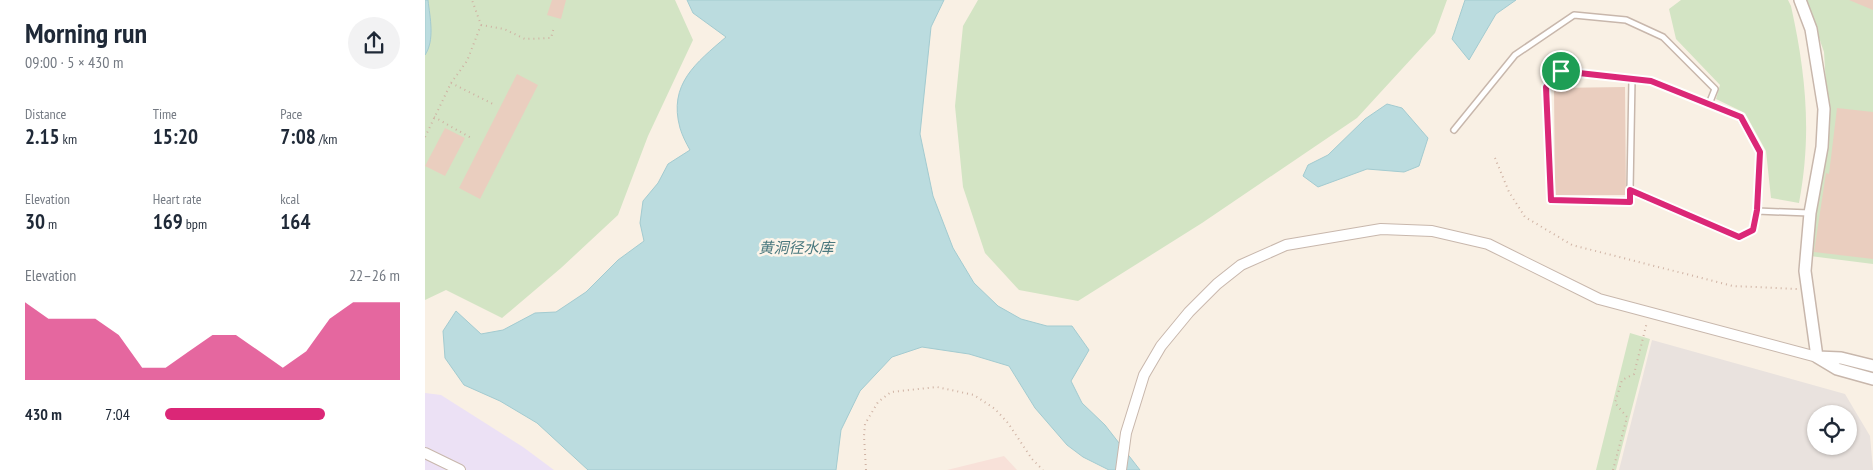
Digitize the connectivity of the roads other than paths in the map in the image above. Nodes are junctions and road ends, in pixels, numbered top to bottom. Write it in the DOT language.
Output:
graph roads {
  1 [pos="1800,0"];
  2 [pos="1632,78"];
  3 [pos="1709,104"];
  4 [pos="1454,130"];
  5 [pos="1630,190"];
  6 [pos="1757,210"];
  7 [pos="1810,213"];
  8 [pos="1817,357"];
  9 [pos="1873,366"];
  10 [pos="1873,379"];
  11 [pos="425,453"];
  12 [pos="460,470"];
  13 [pos="1121,470"];
  1 -- 7 [label="street"];
  2 -- 3 [label="lane"];
  2 -- 5 [label="lane"];
  2 -- 5 [label="lane"];
  3 -- 4 [label="lane"];
  3 -- 6 [label="lane"];
  5 -- 6 [label="lane"];
  6 -- 7 [label="lane"];
  7 -- 8 [label="street"];
  8 -- 9 [label="street"];
  8 -- 10 [label="street"];
  8 -- 13 [label="street"];
  11 -- 12 [label="street"];
}
